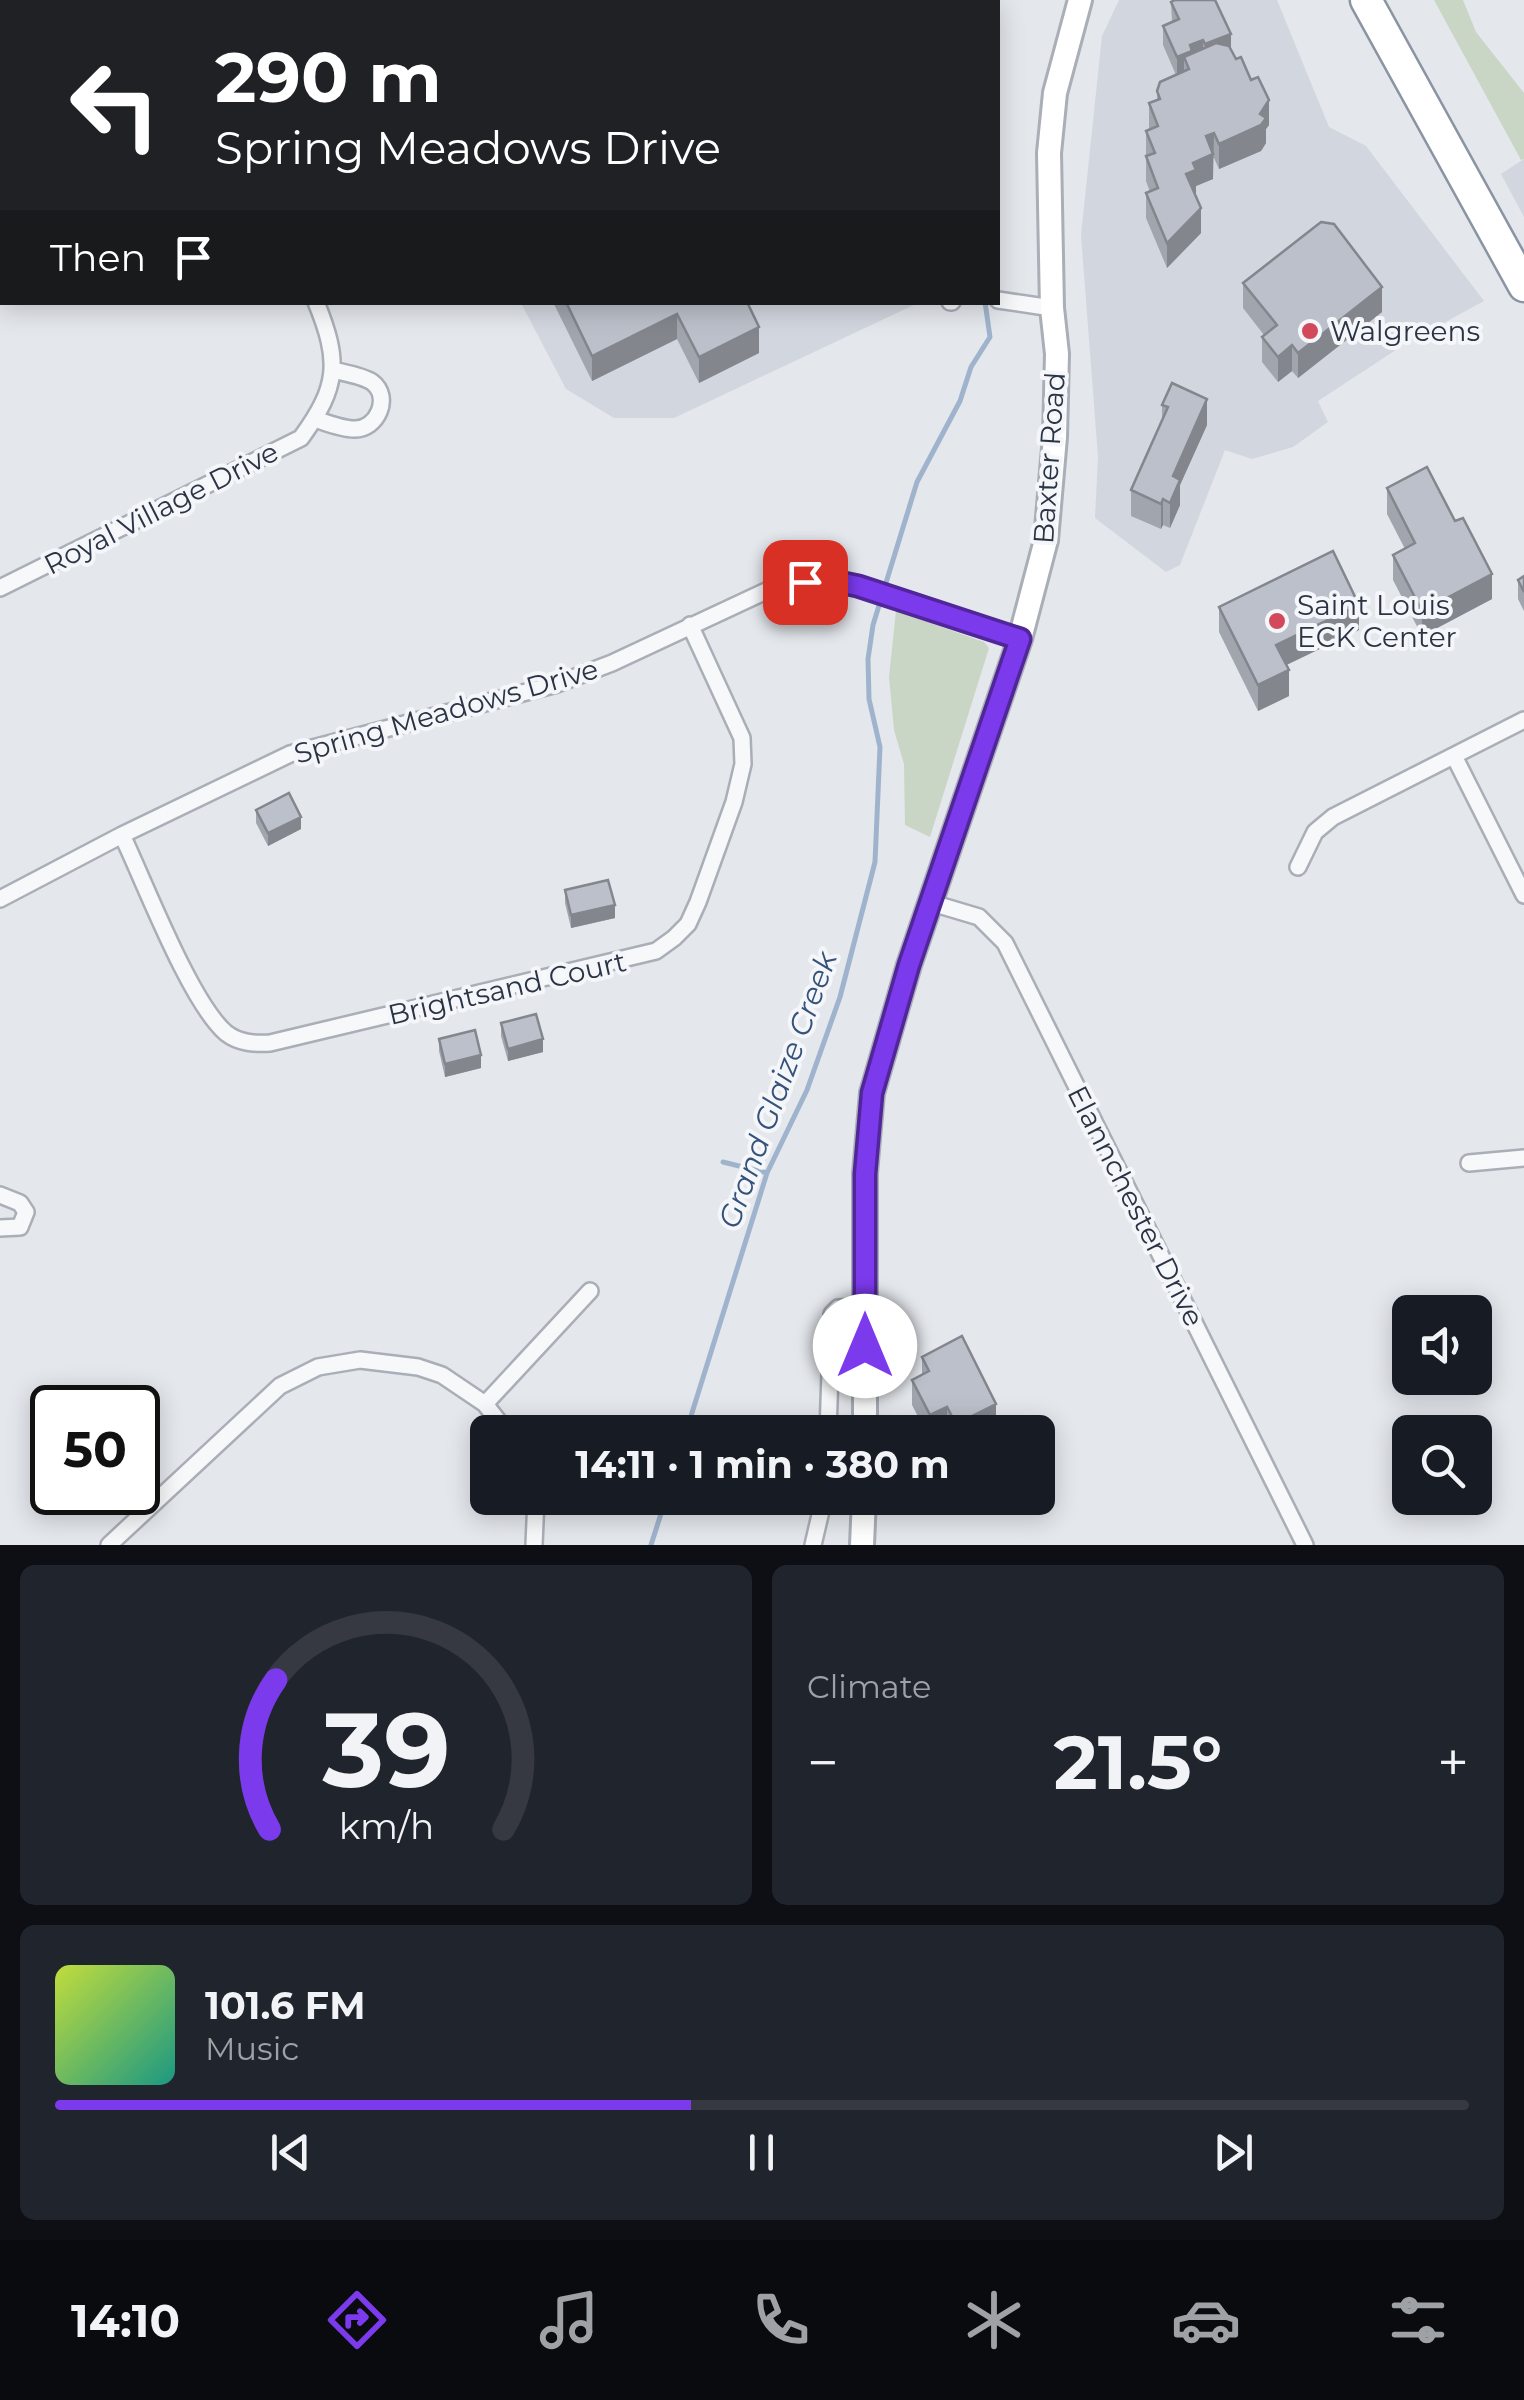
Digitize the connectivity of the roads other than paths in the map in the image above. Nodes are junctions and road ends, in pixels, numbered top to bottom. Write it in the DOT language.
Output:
graph roads {
  1 [pos="1080,0"];
  2 [pos="1366,0"];
  3 [pos="1524,286"];
  4 [pos="1000,300"];
  5 [pos="317,305"];
  6 [pos="1052,308"];
  7 [pos="334,370"];
  8 [pos="314,419"];
  9 [pos="0,588"];
  10 [pos="690,625"];
  11 [pos="1020,639"];
  12 [pos="1524,720"];
  13 [pos="1454,756"];
  14 [pos="122,835"];
  15 [pos="1298,867"];
  16 [pos="1524,896"];
  17 [pos="0,900"];
  18 [pos="932,903"];
  19 [pos="1524,1158"];
  20 [pos="1469,1163"];
  21 [pos="0,1195"];
  22 [pos="0,1228"];
  23 [pos="590,1291"];
  24 [pos="865,1307"];
  25 [pos="485,1404"];
  26 [pos="494,1415"];
  27 [pos="829,1415"];
  28 [pos="865,1415"];
  29 [pos="535,1515"];
  30 [pos="820,1515"];
  31 [pos="863,1515"];
  32 [pos="108,1545"];
  33 [pos="534,1545"];
  34 [pos="813,1545"];
  35 [pos="862,1545"];
  36 [pos="1305,1545"];
  1 -- 6 [label="main road, Baxter Road"];
  2 -- 3 [label="highway"];
  4 -- 6 [label="street"];
  5 -- 7 [label="street"];
  6 -- 11 [label="main road, Baxter Road"];
  7 -- 8 [label="street, Royal Village Drive"];
  7 -- 8 [label="street"];
  8 -- 9 [label="street, Royal Village Drive"];
  10 -- 11 [label="street, Spring Meadows Drive"];
  10 -- 14 [label="street, Spring Meadows Drive"];
  10 -- 14 [label="street, Brightsand Court"];
  11 -- 18 [label="main road, Baxter Road"];
  12 -- 13 [label="street"];
  13 -- 15 [label="street"];
  13 -- 16 [label="street"];
  14 -- 17 [label="street, Spring Meadows Drive"];
  18 -- 24 [label="main road, Baxter Road"];
  18 -- 36 [label="street, Elannchester Drive"];
  19 -- 20 [label="street"];
  21 -- 22 [label="street"];
  23 -- 25 [label="street"];
  24 -- 27 [label="street"];
  24 -- 28 [label="main road, Baxter Road"];
  25 -- 26 [label="street"];
  25 -- 32 [label="street"];
  29 -- 33 [label="street"];
  30 -- 34 [label="street"];
  31 -- 35 [label="main road"];
}
